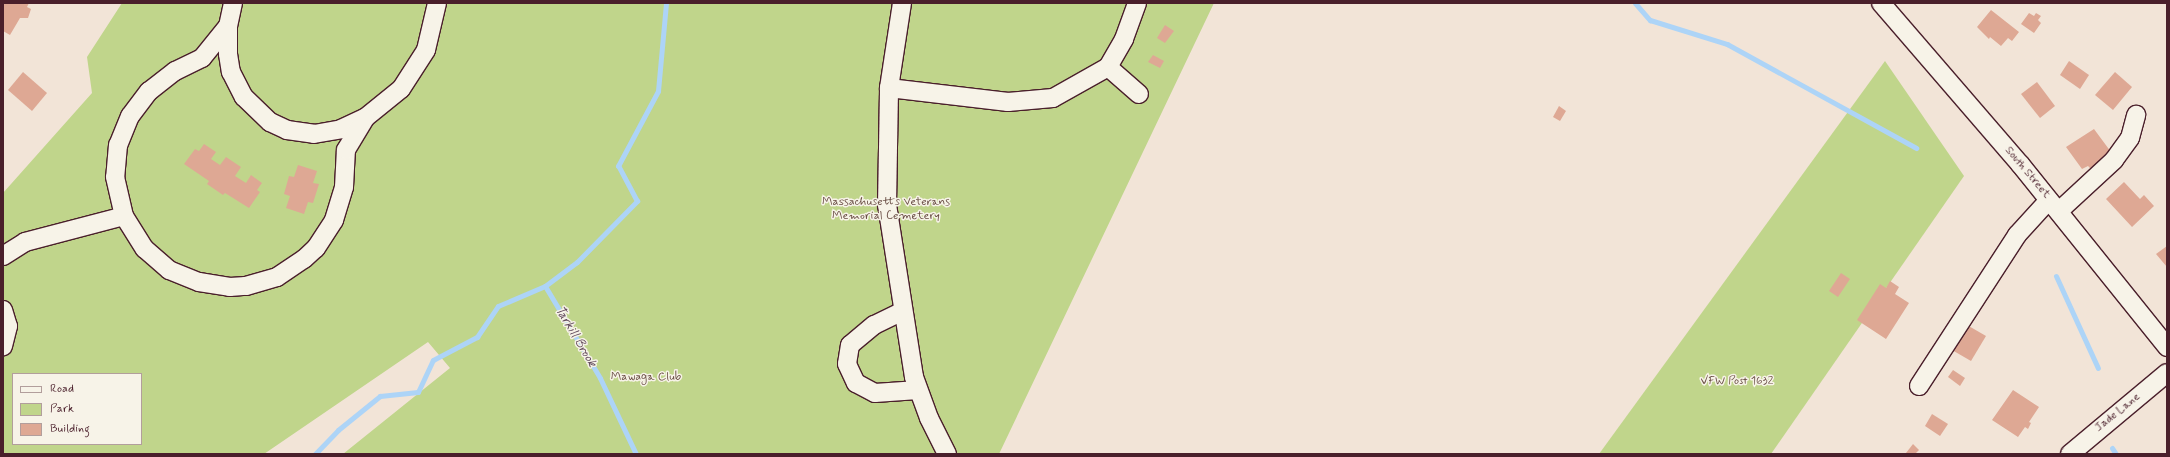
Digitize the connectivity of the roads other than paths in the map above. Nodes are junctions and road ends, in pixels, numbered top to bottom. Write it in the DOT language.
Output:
graph roads {
  1 [pos="232,3"];
  2 [pos="438,3"];
  3 [pos="902,3"];
  4 [pos="1137,3"];
  5 [pos="1881,3"];
  6 [pos="228,26"];
  7 [pos="1108,67"];
  8 [pos="888,88"];
  9 [pos="1139,94"];
  10 [pos="2136,115"];
  11 [pos="365,118"];
  12 [pos="2054,205"];
  13 [pos="124,216"];
  14 [pos="3,256"];
  15 [pos="3,310"];
  16 [pos="903,311"];
  17 [pos="3,346"];
  18 [pos="2167,348"];
  19 [pos="2167,373"];
  20 [pos="1919,386"];
  21 [pos="918,390"];
  22 [pos="947,454"];
  23 [pos="2070,454"];
  1 -- 6 [label="street"];
  2 -- 11 [label="street"];
  3 -- 8 [label="street"];
  4 -- 7 [label="street"];
  5 -- 12 [label="street, South Street"];
  6 -- 11 [label="street"];
  6 -- 13 [label="street"];
  7 -- 8 [label="street"];
  7 -- 9 [label="street"];
  8 -- 16 [label="street"];
  10 -- 12 [label="street"];
  11 -- 13 [label="street"];
  12 -- 18 [label="street, South Street"];
  12 -- 20 [label="street"];
  13 -- 14 [label="street"];
  15 -- 17 [label="street"];
  16 -- 21 [label="street"];
  16 -- 21 [label="street"];
  19 -- 23 [label="street, Jade Lane"];
  21 -- 22 [label="street"];
}
